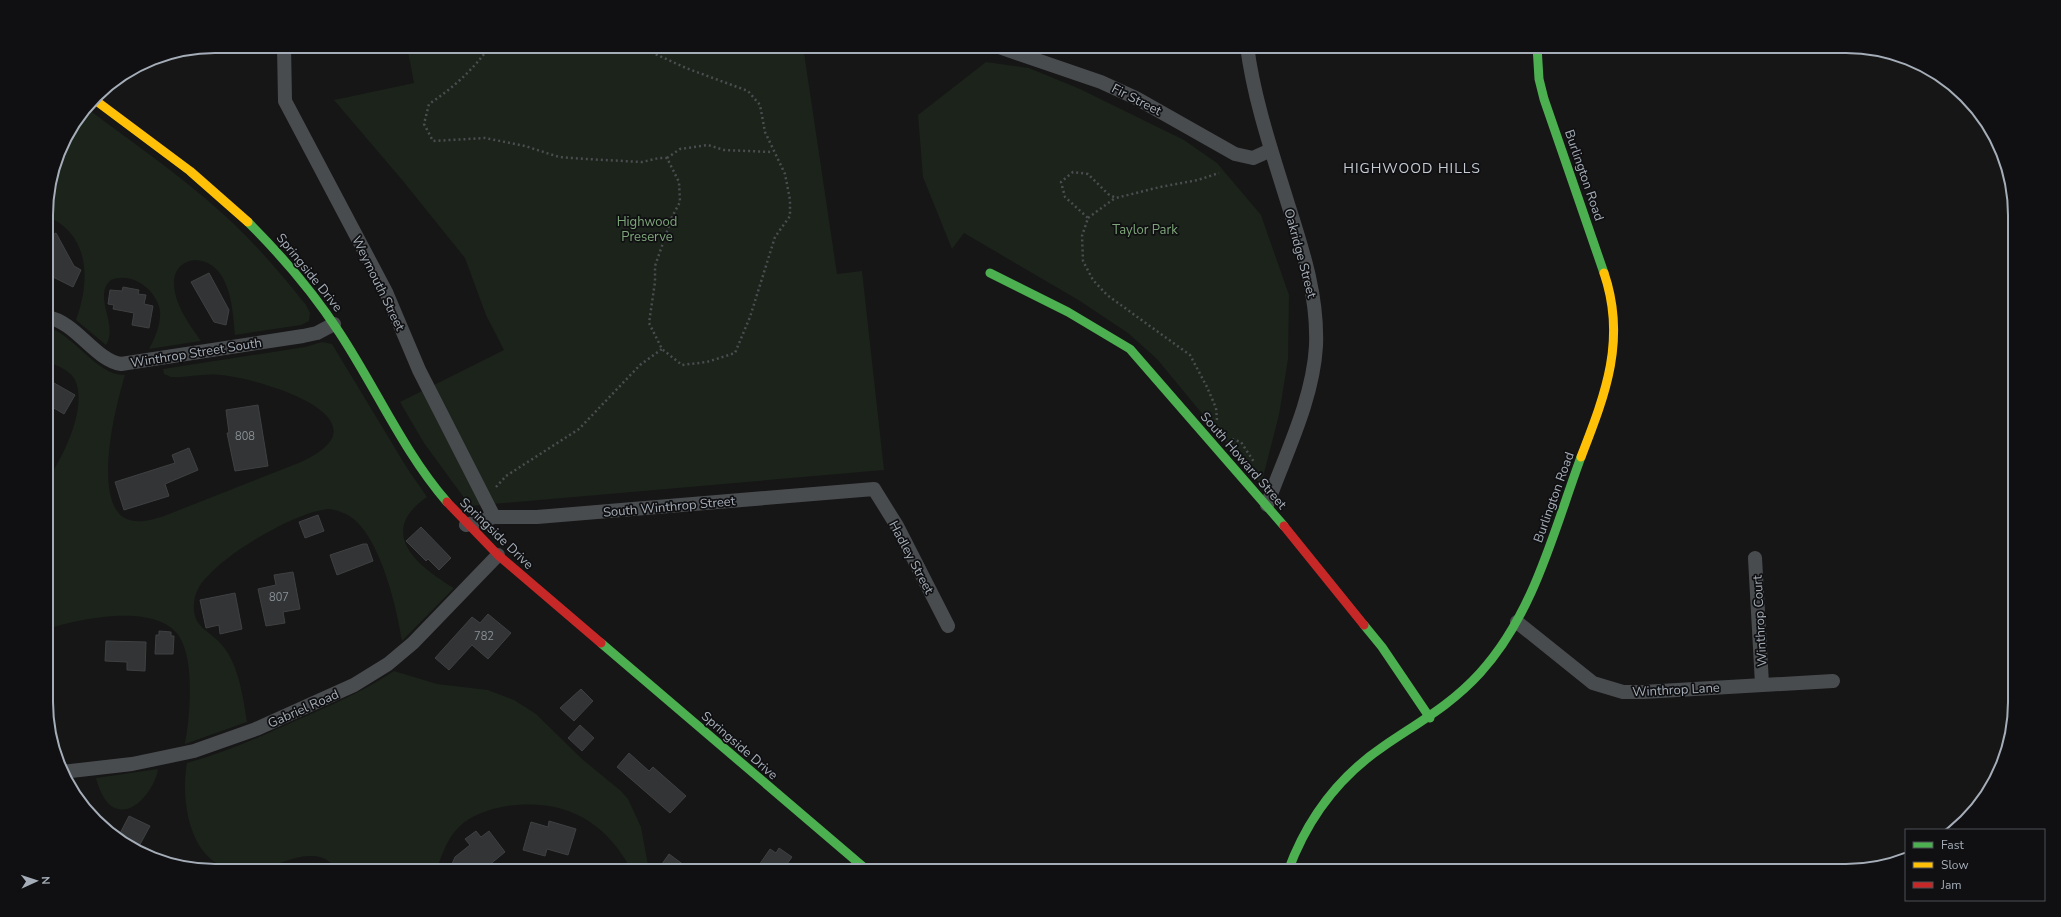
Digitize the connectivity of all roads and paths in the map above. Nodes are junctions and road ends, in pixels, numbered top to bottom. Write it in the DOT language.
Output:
graph roads {
  1 [pos="284,53"];
  2 [pos="484,53"];
  3 [pos="653,53"];
  4 [pos="1016,53"];
  5 [pos="1248,53"];
  6 [pos="1537,53"];
  7 [pos="99,103"];
  8 [pos="1271,150"];
  9 [pos="773,152"];
  10 [pos="667,158"];
  11 [pos="1219,174"];
  12 [pos="1116,198"];
  13 [pos="1088,218"];
  14 [pos="990,273"];
  15 [pos="53,320"];
  16 [pos="334,324"];
  17 [pos="662,349"];
  18 [pos="1219,424"];
  19 [pos="1227,438"];
  20 [pos="1258,467"];
  21 [pos="874,489"];
  22 [pos="485,499"];
  23 [pos="1267,505"];
  24 [pos="494,517"];
  25 [pos="466,525"];
  26 [pos="498,555"];
  27 [pos="1755,558"];
  28 [pos="1517,622"];
  29 [pos="948,626"];
  30 [pos="1833,681"];
  31 [pos="1762,684"];
  32 [pos="1430,718"];
  33 [pos="69,771"];
  34 [pos="860,864"];
  35 [pos="1290,864"];
  1 -- 22 [label="street, Weymouth Street"];
  2 -- 10 [label="path"];
  3 -- 9 [label="path"];
  4 -- 8 [label="street, Fir Street"];
  5 -- 8 [label="street, Oakridge Street"];
  6 -- 28 [label="street, Burlington Road"];
  7 -- 16 [label="street, Springside Drive"];
  8 -- 23 [label="street, Oakridge Street"];
  9 -- 10 [label="path"];
  9 -- 17 [label="path"];
  10 -- 17 [label="path"];
  11 -- 12 [label="path"];
  12 -- 13 [label="path"];
  12 -- 13 [label="path"];
  13 -- 18 [label="path"];
  14 -- 23 [label="street, South Howard Street"];
  15 -- 16 [label="street, Winthrop Street South"];
  16 -- 25 [label="street, Springside Drive"];
  17 -- 22 [label="path"];
  19 -- 20 [label="path"];
  21 -- 24 [label="street, South Winthrop Street"];
  21 -- 29 [label="street, Hadley Street"];
  22 -- 24 [label="street, Weymouth Street"];
  23 -- 32 [label="street, South Howard Street"];
  24 -- 25 [label="street, South Winthrop Street"];
  25 -- 26 [label="street, Springside Drive"];
  26 -- 33 [label="street, Gabriel Road"];
  26 -- 34 [label="street, Springside Drive"];
  27 -- 31 [label="street, Winthrop Court"];
  28 -- 31 [label="street, Winthrop Lane"];
  28 -- 32 [label="street, Burlington Road"];
  30 -- 31 [label="street, Winthrop Lane"];
  32 -- 35 [label="street, Burlington Road"];
}
